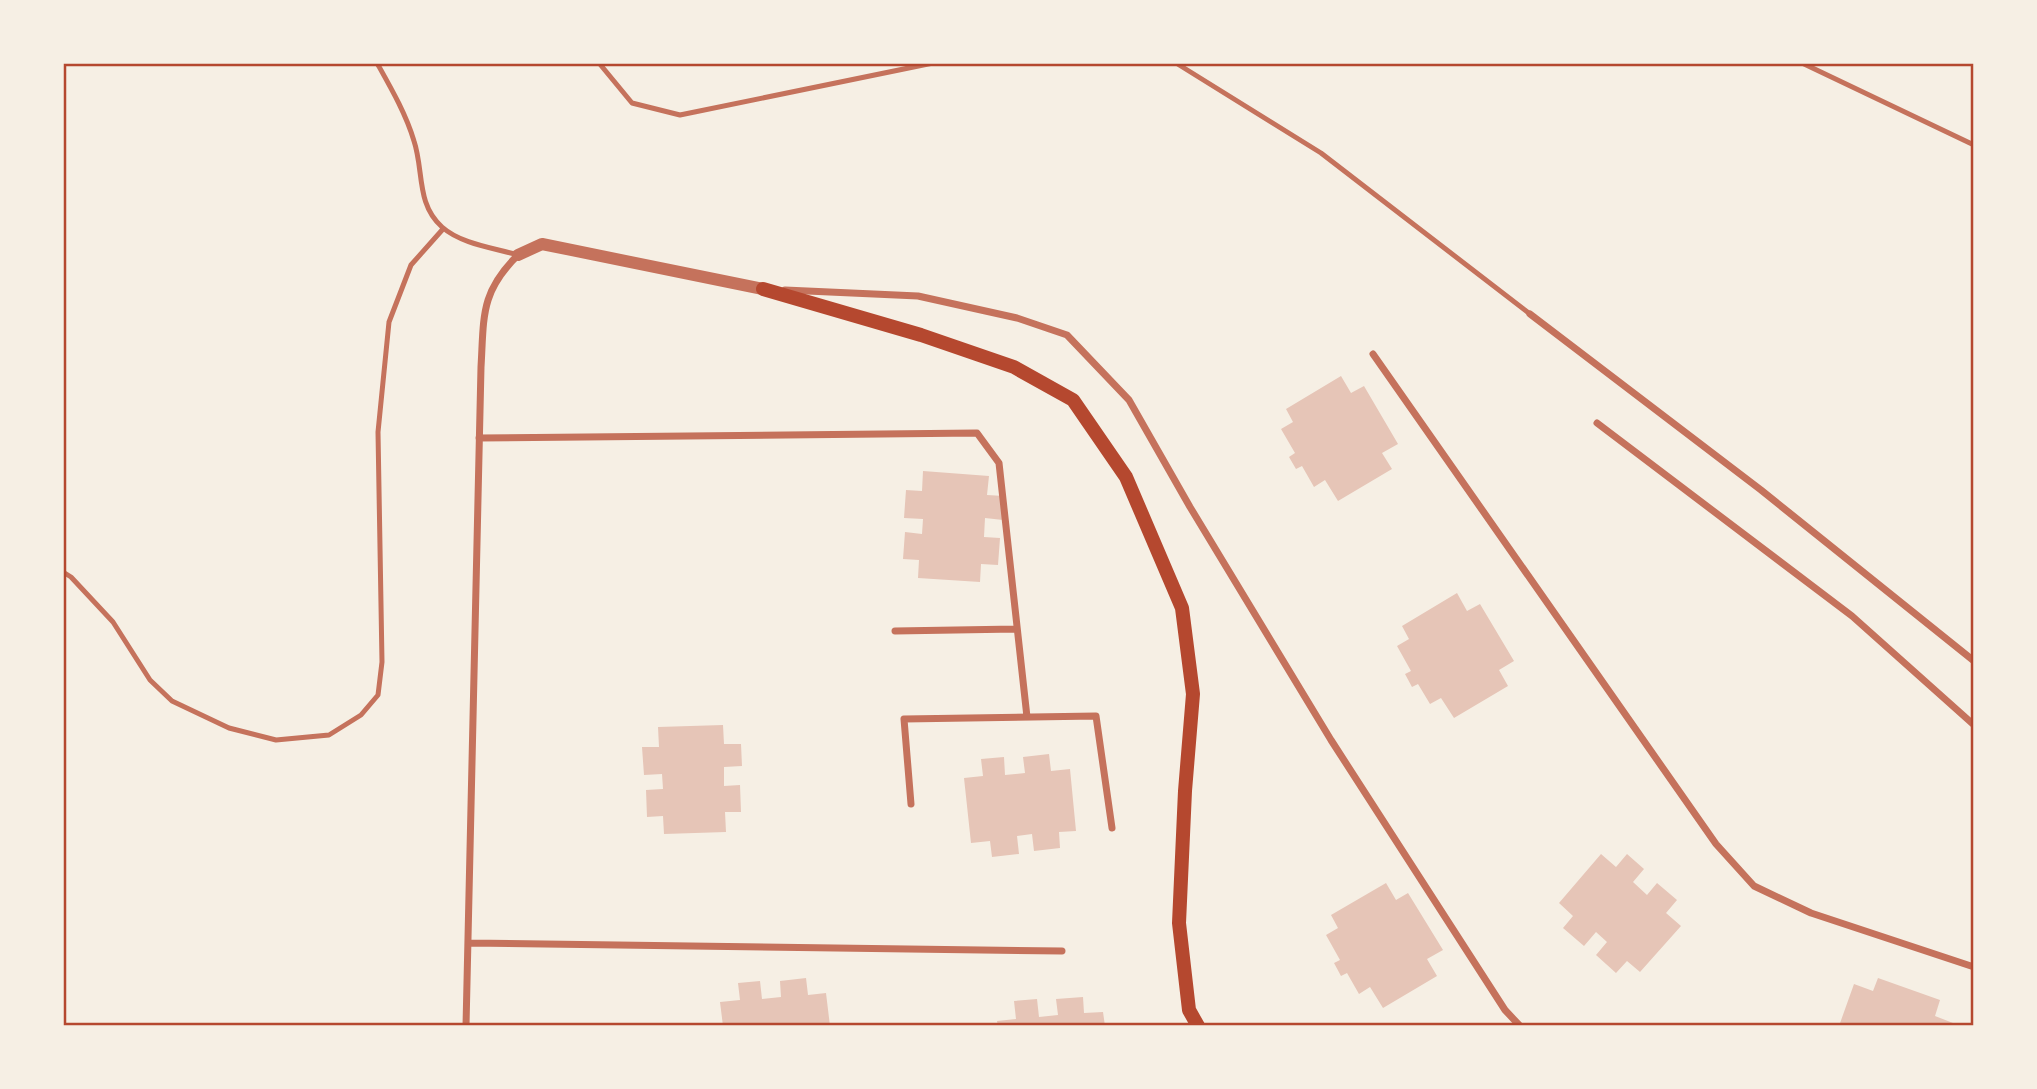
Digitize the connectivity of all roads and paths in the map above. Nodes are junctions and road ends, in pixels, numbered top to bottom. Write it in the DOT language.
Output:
graph roads {
  1 [pos="377,63"];
  2 [pos="599,63"];
  3 [pos="933,63"];
  4 [pos="1176,63"];
  5 [pos="1802,63"];
  6 [pos="1974,145"];
  7 [pos="443,229"];
  8 [pos="518,255"];
  9 [pos="764,289"];
  10 [pos="1530,314"];
  11 [pos="1373,355"];
  12 [pos="1597,424"];
  13 [pos="479,438"];
  14 [pos="63,572"];
  15 [pos="1016,629"];
  16 [pos="895,631"];
  17 [pos="1974,661"];
  18 [pos="1027,717"];
  19 [pos="1974,725"];
  20 [pos="911,804"];
  21 [pos="1112,828"];
  22 [pos="468,943"];
  23 [pos="1062,951"];
  24 [pos="1974,967"];
  25 [pos="466,1026"];
  26 [pos="1198,1026"];
  27 [pos="1520,1026"];
  1 -- 7 [label="lane"];
  2 -- 3 [label="lane"];
  4 -- 10 [label="lane"];
  5 -- 6 [label="lane"];
  7 -- 8 [label="lane"];
  7 -- 14 [label="lane"];
  8 -- 9 [label="street"];
  8 -- 13 [label="street"];
  9 -- 26 [label="main road"];
  9 -- 27 [label="street"];
  10 -- 17 [label="street"];
  11 -- 24 [label="street"];
  12 -- 19 [label="street"];
  13 -- 15 [label="street"];
  13 -- 22 [label="street"];
  15 -- 16 [label="street"];
  15 -- 18 [label="street"];
  18 -- 20 [label="street"];
  18 -- 21 [label="street"];
  22 -- 23 [label="street"];
  22 -- 25 [label="street"];
}
